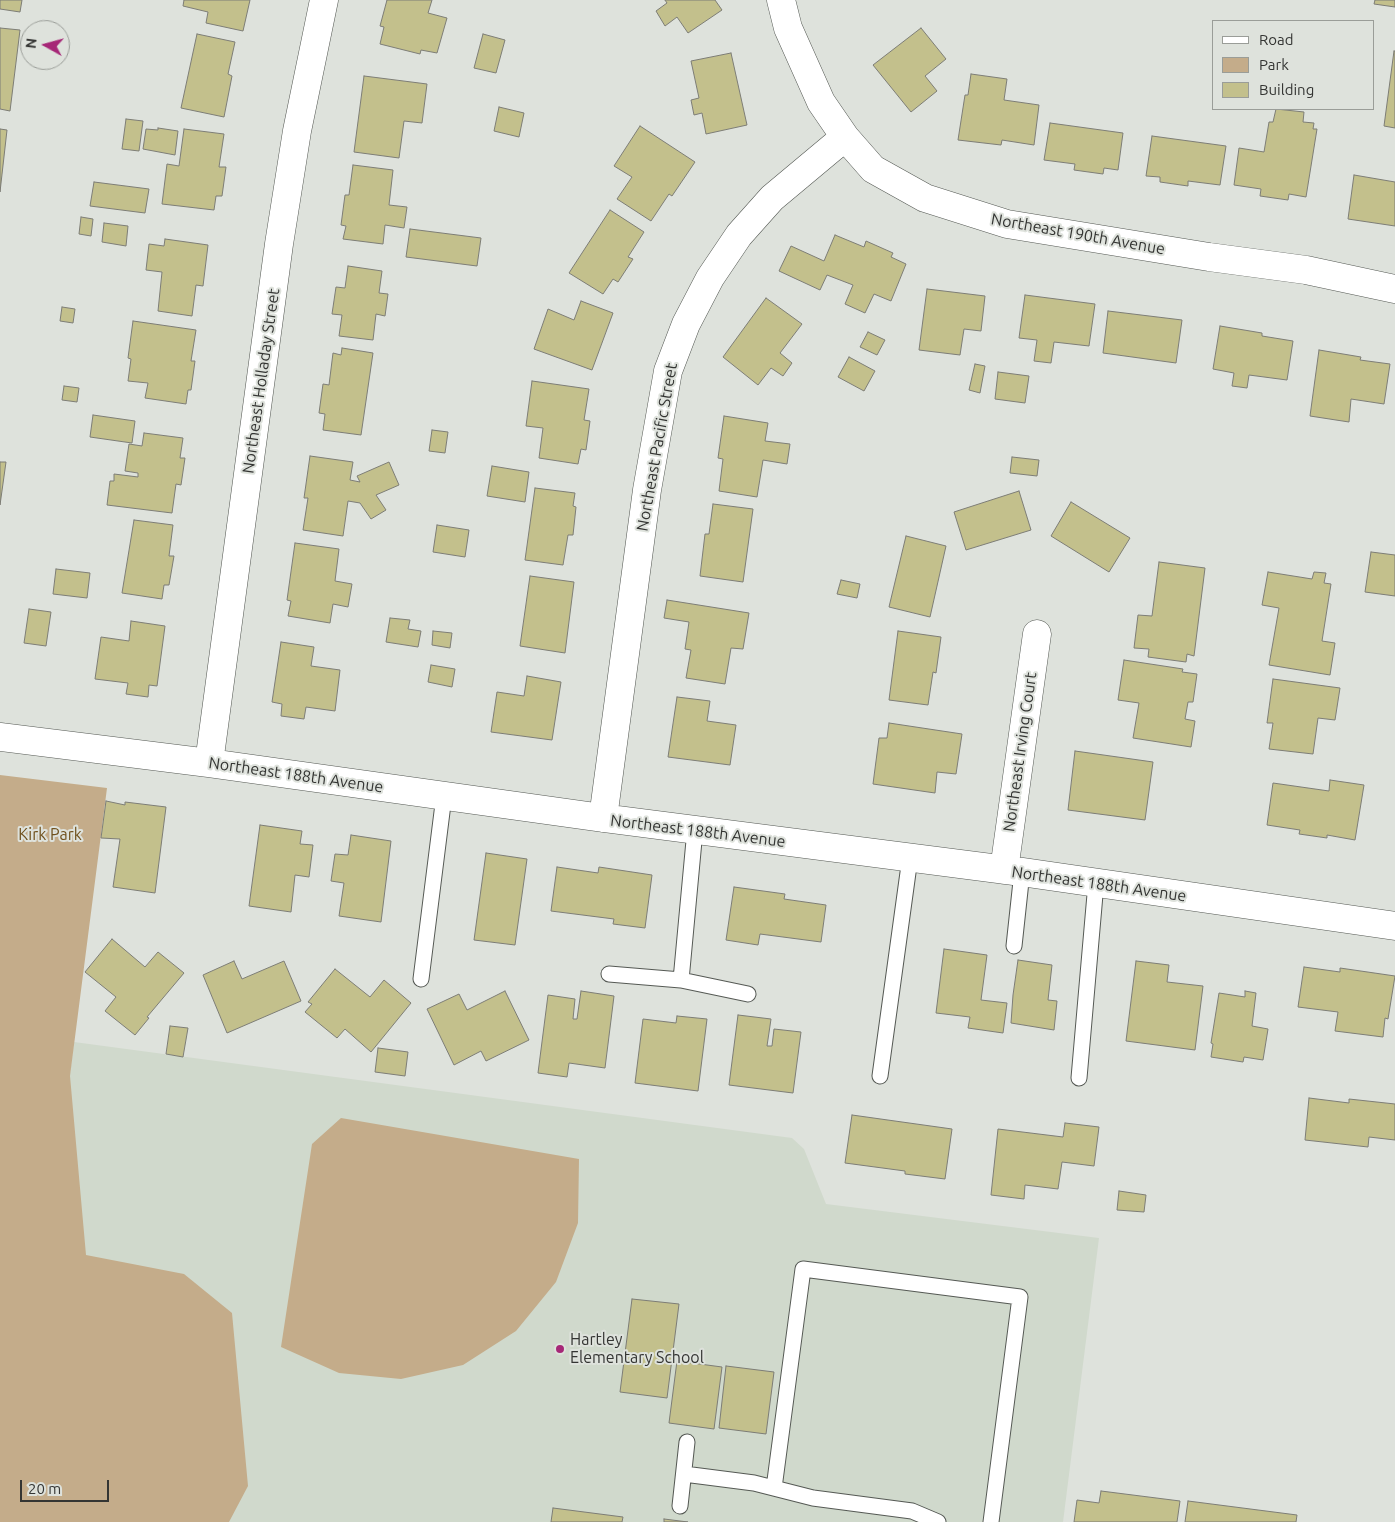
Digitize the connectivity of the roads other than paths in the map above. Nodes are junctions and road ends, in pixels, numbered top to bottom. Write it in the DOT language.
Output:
graph roads {
  1 [pos="324,0"];
  2 [pos="781,0"];
  3 [pos="844,137"];
  4 [pos="1395,289"];
  5 [pos="1037,634"];
  6 [pos="0,737"];
  7 [pos="209,763"];
  8 [pos="444,796"];
  9 [pos="603,818"];
  10 [pos="695,830"];
  11 [pos="910,858"];
  12 [pos="1013,871"];
  13 [pos="1096,883"];
  14 [pos="1395,926"];
  15 [pos="1014,946"];
  16 [pos="609,974"];
  17 [pos="421,979"];
  18 [pos="682,980"];
  19 [pos="748,994"];
  20 [pos="880,1076"];
  21 [pos="1079,1078"];
  22 [pos="687,1442"];
  23 [pos="684,1474"];
  24 [pos="774,1488"];
  25 [pos="680,1506"];
  26 [pos="938,1522"];
  27 [pos="991,1522"];
  1 -- 7 [label="street, Northeast Holladay Street"];
  2 -- 3 [label="street, Northeast 190th Avenue"];
  3 -- 4 [label="street, Northeast 190th Avenue"];
  3 -- 9 [label="street, Northeast Pacific Street"];
  5 -- 12 [label="street, Northeast Irving Court"];
  6 -- 7 [label="street, Northeast 188th Avenue"];
  7 -- 8 [label="street, Northeast 188th Avenue"];
  8 -- 9 [label="street, Northeast 188th Avenue"];
  8 -- 17 [label="lane"];
  9 -- 10 [label="street, Northeast 188th Avenue"];
  10 -- 11 [label="street, Northeast 188th Avenue"];
  10 -- 18 [label="lane"];
  11 -- 12 [label="street, Northeast 188th Avenue"];
  11 -- 20 [label="lane"];
  12 -- 13 [label="street, Northeast 188th Avenue"];
  12 -- 15 [label="lane"];
  13 -- 14 [label="street, Northeast 188th Avenue"];
  13 -- 21 [label="lane"];
  16 -- 18 [label="lane"];
  18 -- 19 [label="lane"];
  22 -- 23 [label="lane"];
  23 -- 24 [label="lane"];
  23 -- 25 [label="lane"];
  24 -- 26 [label="lane"];
  24 -- 27 [label="lane"];
}
